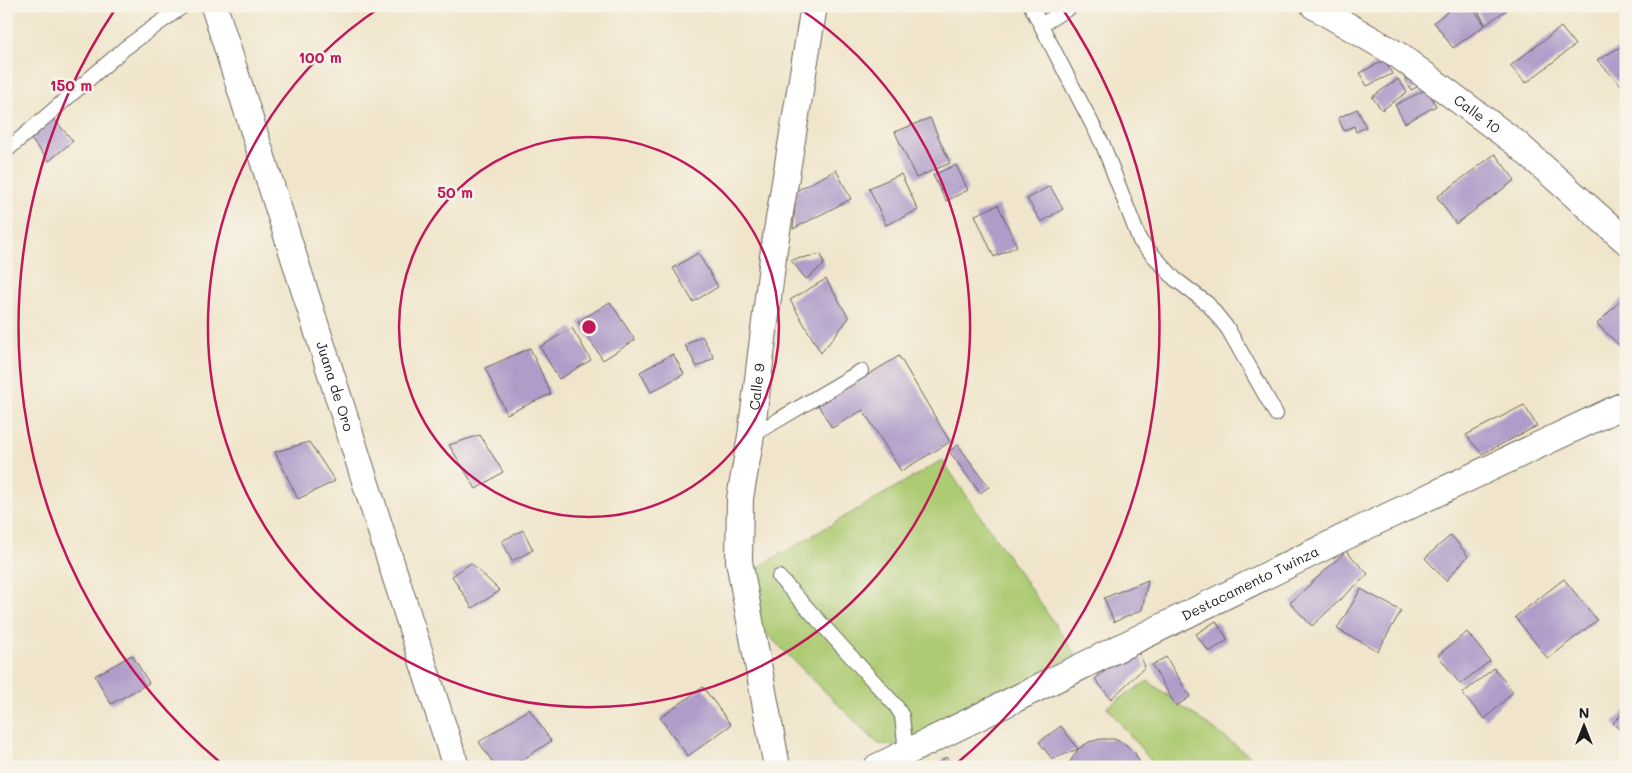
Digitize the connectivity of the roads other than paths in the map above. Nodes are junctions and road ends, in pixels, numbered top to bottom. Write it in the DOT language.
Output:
graph roads {
  1 [pos="183,6"];
  2 [pos="214,6"];
  3 [pos="814,6"];
  4 [pos="1031,6"];
  5 [pos="1072,6"];
  6 [pos="1314,6"];
  7 [pos="1041,25"];
  8 [pos="6,151"];
  9 [pos="1626,241"];
  10 [pos="861,371"];
  11 [pos="1626,404"];
  12 [pos="1276,414"];
  13 [pos="752,436"];
  14 [pos="779,577"];
  15 [pos="906,752"];
  16 [pos="456,767"];
  17 [pos="777,767"];
  18 [pos="877,767"];
  1 -- 8 [label="lane"];
  2 -- 16 [label="street, Juana de Oro"];
  3 -- 13 [label="street, Calle 9"];
  4 -- 7 [label="lane"];
  5 -- 7 [label="lane"];
  6 -- 9 [label="street, Calle 10"];
  7 -- 12 [label="lane"];
  10 -- 13 [label="lane"];
  11 -- 15 [label="street, Destacamento Twinza"];
  13 -- 17 [label="street, Calle 9"];
  14 -- 15 [label="lane"];
  15 -- 18 [label="street, Destacamento Twinza"];
}
